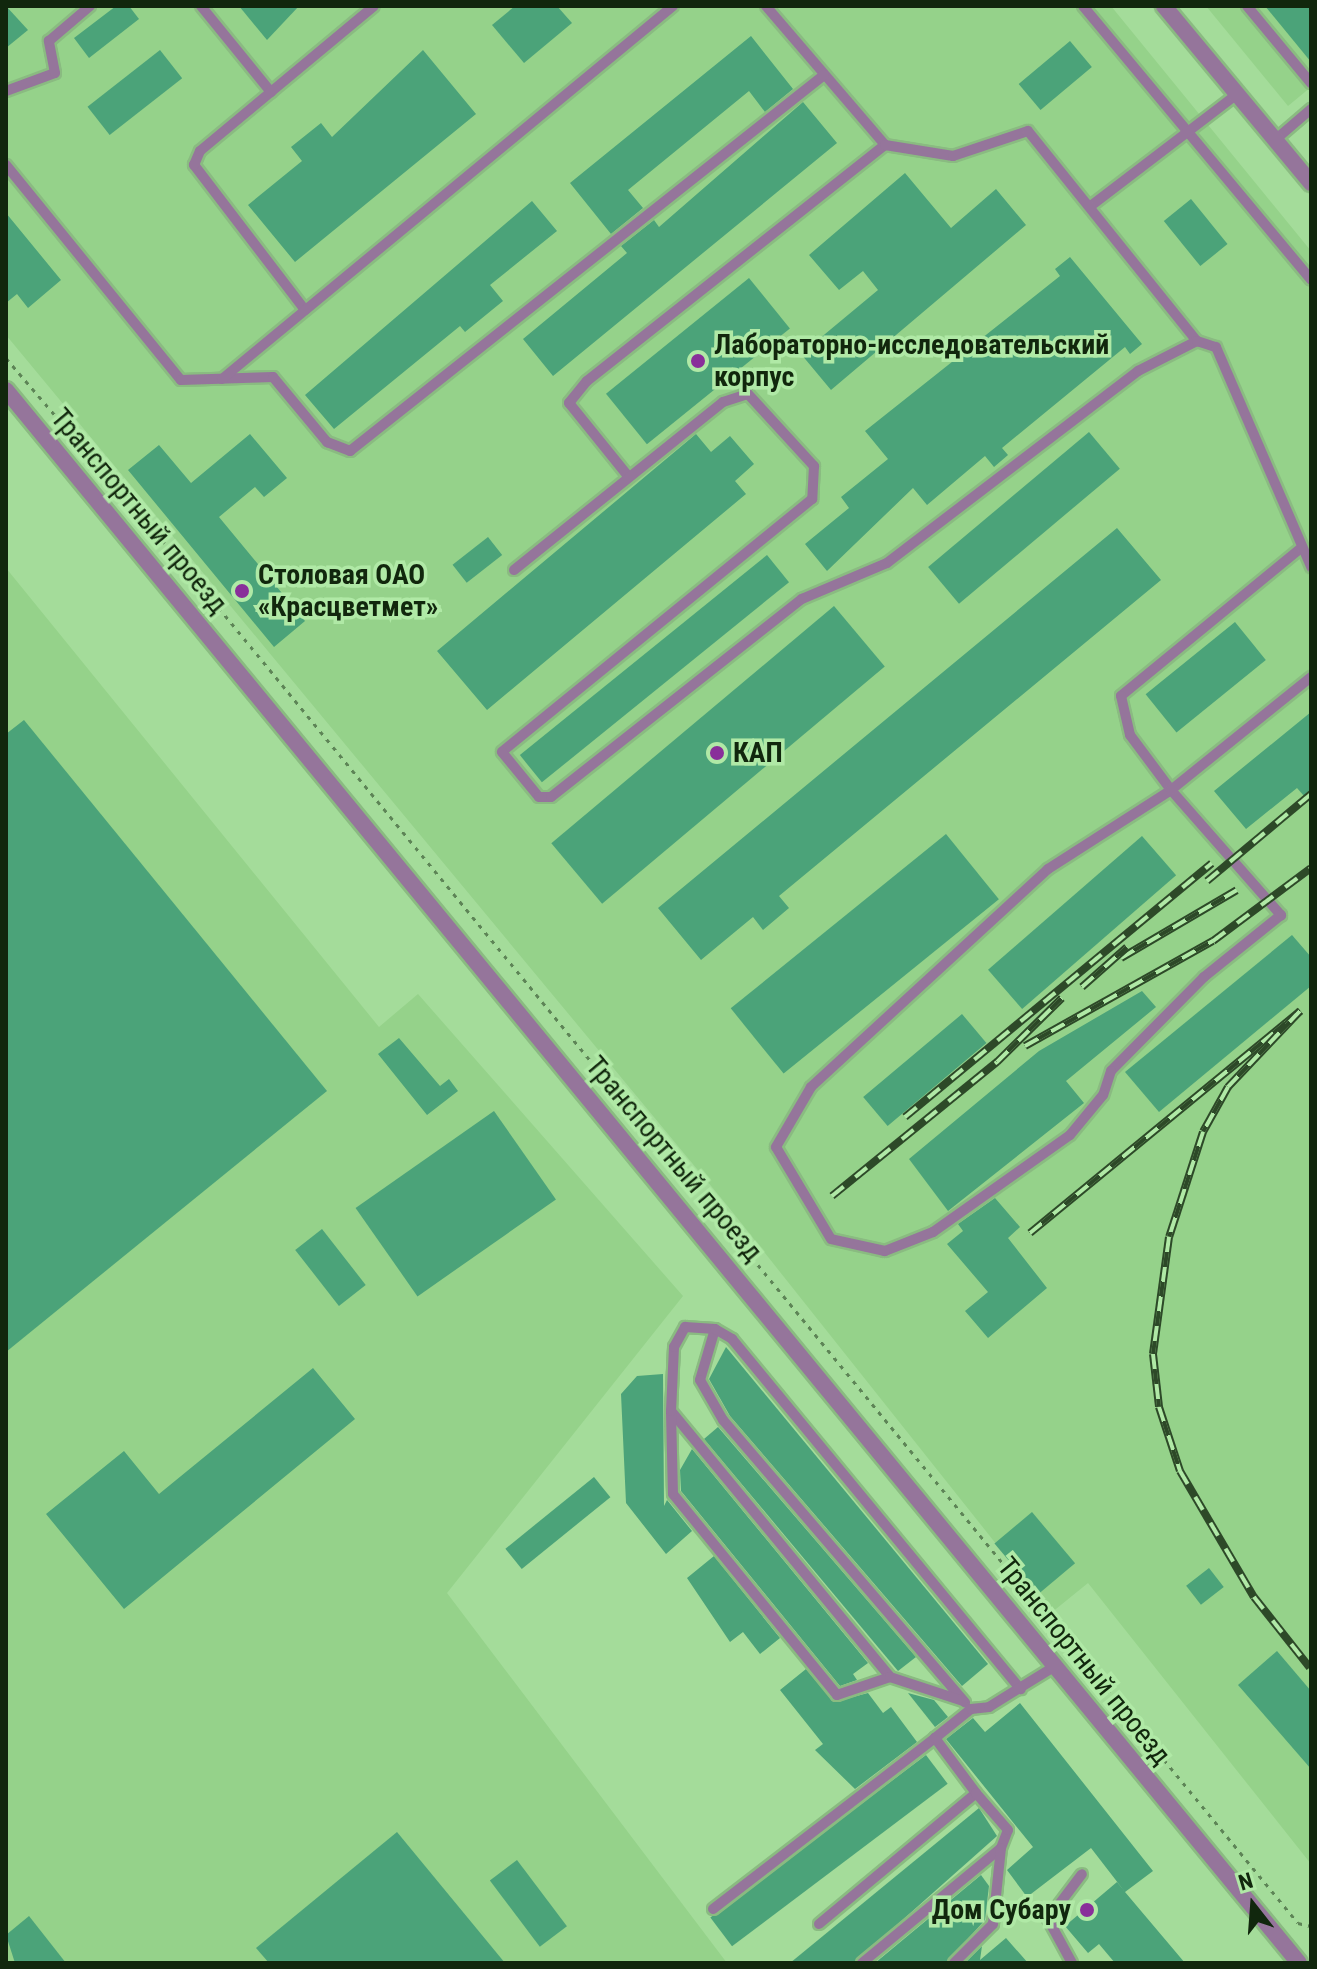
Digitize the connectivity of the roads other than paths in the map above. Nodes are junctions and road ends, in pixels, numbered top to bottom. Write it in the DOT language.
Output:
graph roads {
  1 [pos="90,6"];
  2 [pos="201,6"];
  3 [pos="374,6"];
  4 [pos="673,6"];
  5 [pos="766,6"];
  6 [pos="1083,6"];
  7 [pos="1164,6"];
  8 [pos="1247,6"];
  9 [pos="824,75"];
  10 [pos="1311,83"];
  11 [pos="6,91"];
  12 [pos="271,92"];
  13 [pos="1237,94"];
  14 [pos="1311,109"];
  15 [pos="1188,134"];
  16 [pos="1275,140"];
  17 [pos="885,145"];
  18 [pos="6,165"];
  19 [pos="1311,183"];
  20 [pos="1092,205"];
  21 [pos="1311,280"];
  22 [pos="305,310"];
  23 [pos="1197,341"];
  24 [pos="222,379"];
  25 [pos="6,390"];
  26 [pos="628,476"];
  27 [pos="1301,548"];
  28 [pos="1311,567"];
  29 [pos="514,570"];
  30 [pos="1311,677"];
  31 [pos="1171,790"];
  32 [pos="715,1329"];
  33 [pos="671,1411"];
  34 [pos="1055,1666"];
  35 [pos="890,1677"];
  36 [pos="1021,1689"];
  37 [pos="968,1706"];
  38 [pos="935,1738"];
  39 [pos="976,1793"];
  40 [pos="1001,1848"];
  41 [pos="1082,1874"];
  42 [pos="713,1909"];
  43 [pos="819,1924"];
  44 [pos="862,1963"];
  45 [pos="954,1963"];
  46 [pos="1072,1963"];
  47 [pos="1299,1963"];
  1 -- 11 [label="lane"];
  2 -- 12 [label="lane"];
  3 -- 12 [label="lane"];
  4 -- 22 [label="lane"];
  5 -- 9 [label="lane"];
  6 -- 15 [label="lane"];
  7 -- 13 [label="street"];
  8 -- 10 [label="lane"];
  9 -- 17 [label="lane"];
  9 -- 24 [label="lane"];
  12 -- 22 [label="lane"];
  13 -- 15 [label="lane"];
  13 -- 16 [label="street"];
  14 -- 16 [label="lane"];
  15 -- 20 [label="lane"];
  15 -- 21 [label="lane"];
  16 -- 19 [label="street"];
  17 -- 20 [label="lane"];
  17 -- 26 [label="lane"];
  18 -- 24 [label="lane"];
  20 -- 23 [label="lane"];
  22 -- 24 [label="lane"];
  23 -- 26 [label="lane"];
  23 -- 27 [label="lane"];
  25 -- 34 [label="street, Транспортный проезд"];
  26 -- 29 [label="lane"];
  27 -- 28 [label="lane"];
  27 -- 31 [label="lane"];
  30 -- 31 [label="lane"];
  31 -- 31 [label="lane"];
  32 -- 33 [label="lane"];
  32 -- 36 [label="lane"];
  32 -- 37 [label="lane"];
  33 -- 35 [label="lane"];
  33 -- 35 [label="lane"];
  34 -- 36 [label="lane"];
  34 -- 47 [label="street, Транспортный проезд"];
  35 -- 37 [label="lane"];
  36 -- 37 [label="lane"];
  37 -- 38 [label="lane"];
  38 -- 39 [label="lane"];
  38 -- 42 [label="lane"];
  39 -- 40 [label="lane"];
  39 -- 43 [label="lane"];
  40 -- 44 [label="lane"];
  40 -- 45 [label="lane"];
  41 -- 46 [label="lane"];
}
